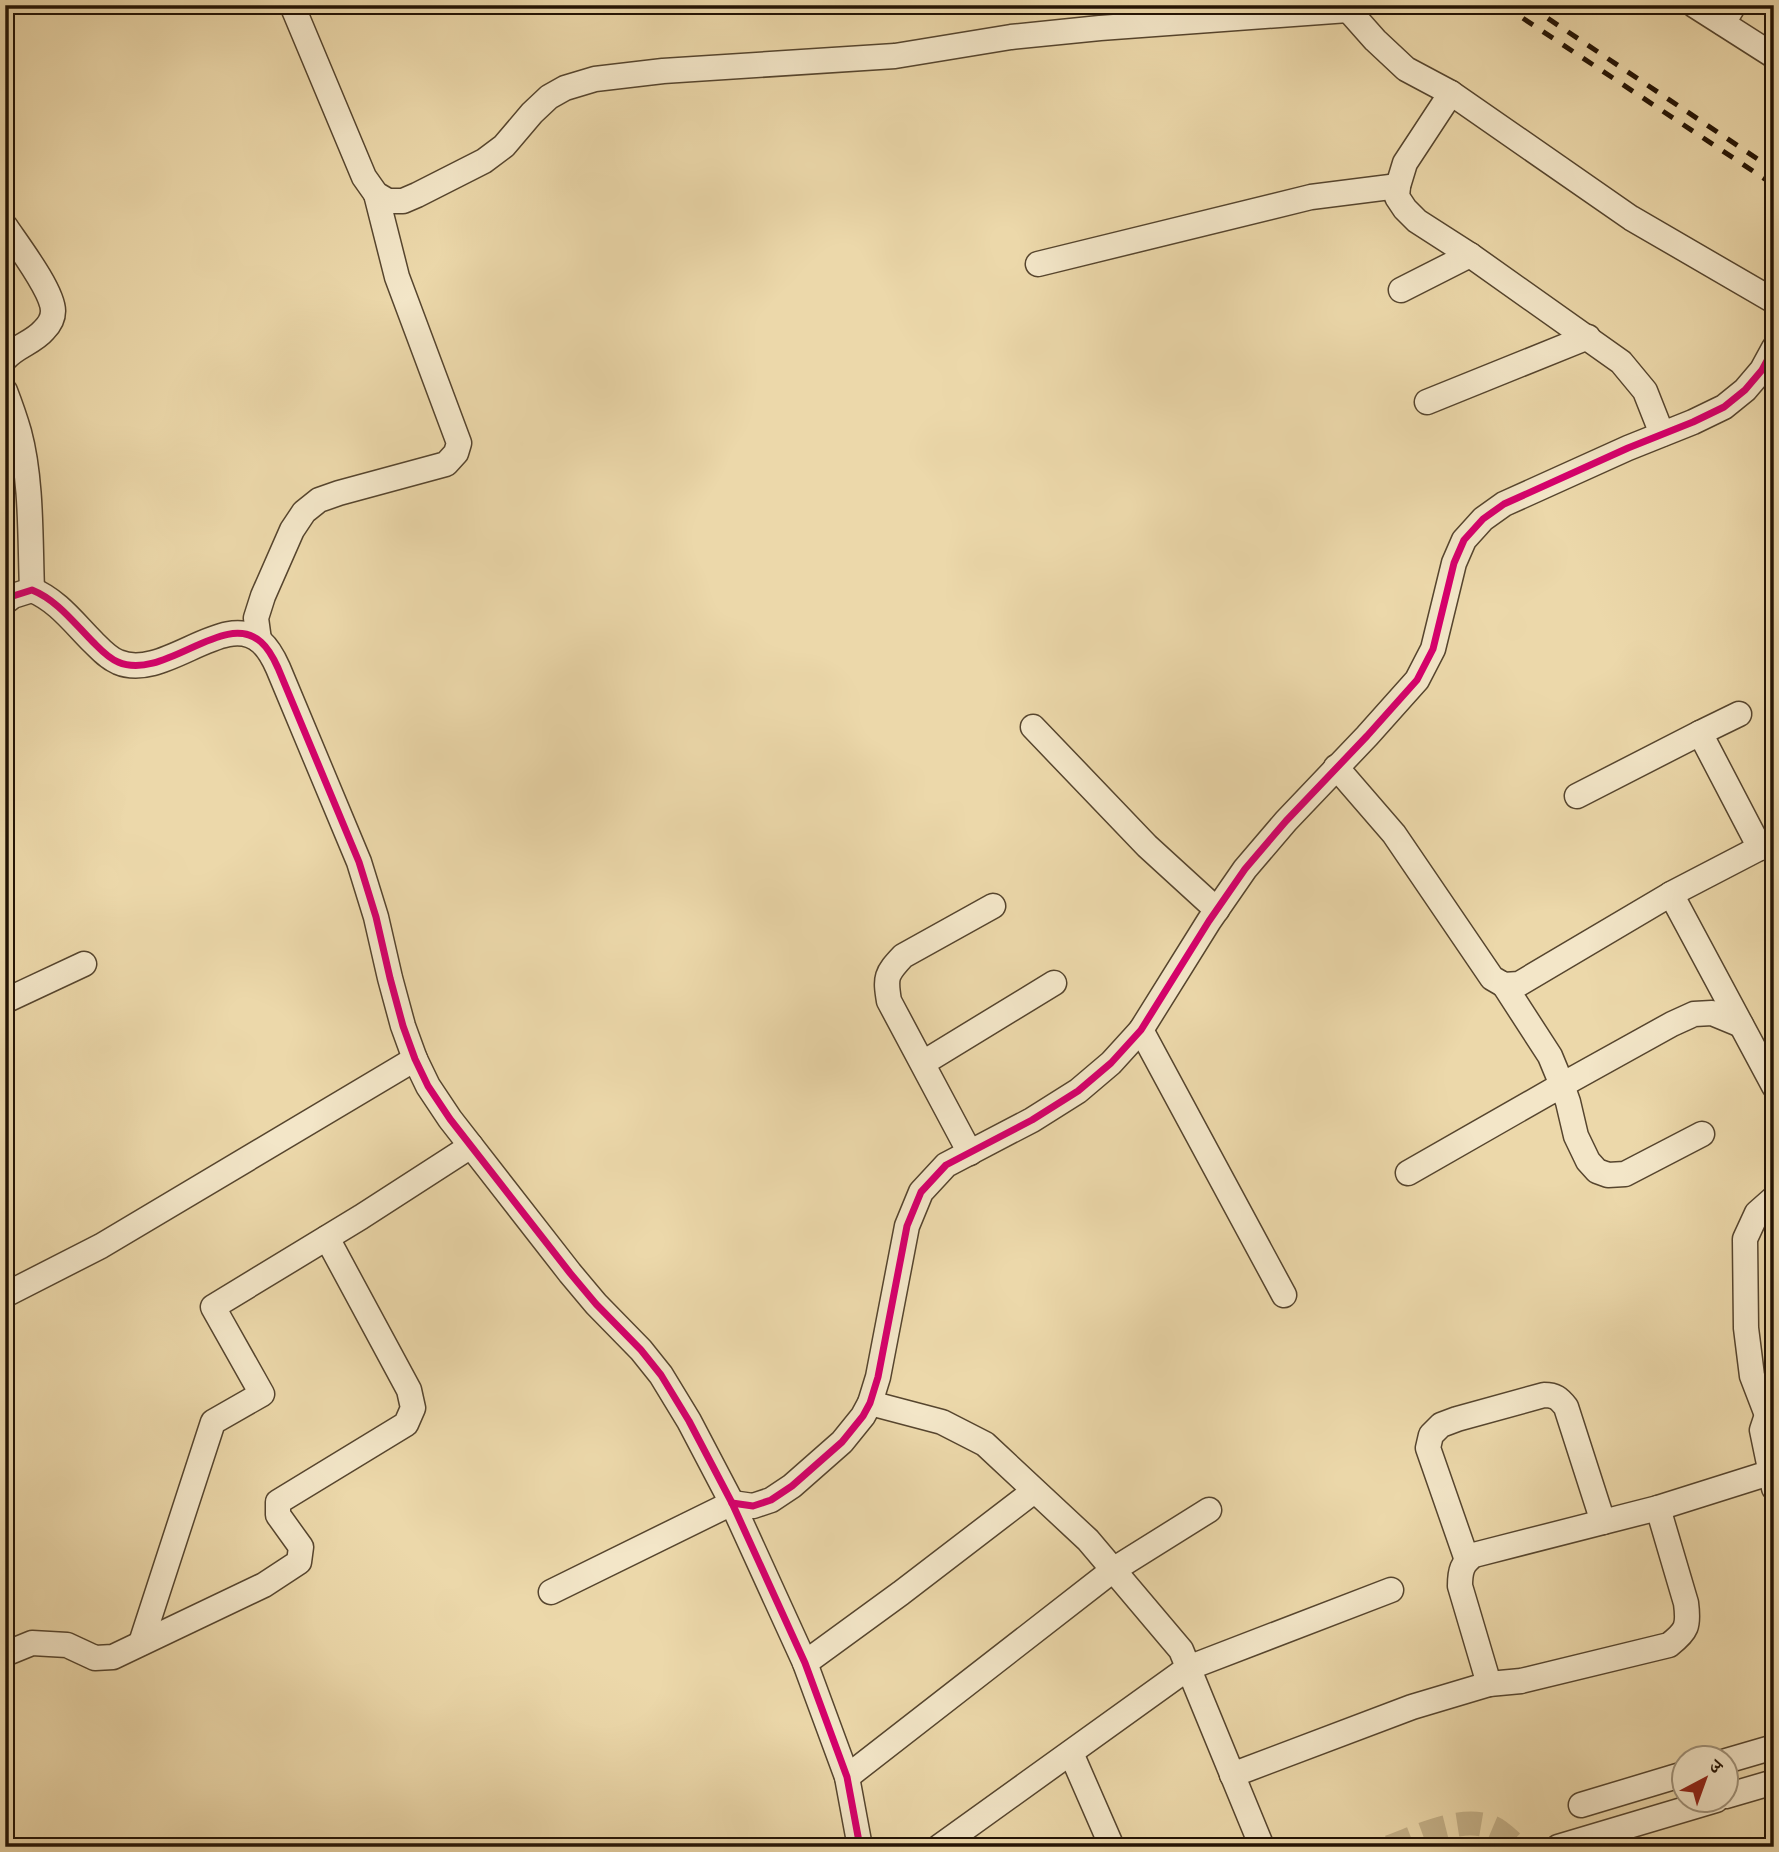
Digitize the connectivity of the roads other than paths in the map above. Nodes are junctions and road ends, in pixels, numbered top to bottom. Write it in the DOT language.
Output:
graph roads {
  1 [pos="292,5"];
  2 [pos="1695,5"];
  3 [pos="1346,8"];
  4 [pos="1728,14"];
  5 [pos="1774,56"];
  6 [pos="1451,93"];
  7 [pos="1398,186"];
  8 [pos="376,194"];
  9 [pos="5,226"];
  10 [pos="1470,255"];
  11 [pos="1038,264"];
  12 [pos="1401,290"];
  13 [pos="1774,301"];
  14 [pos="1588,337"];
  15 [pos="1774,348"];
  16 [pos="5,359"];
  17 [pos="5,391"];
  18 [pos="1427,402"];
  19 [pos="1662,434"];
  20 [pos="32,590"];
  21 [pos="5,602"];
  22 [pos="259,640"];
  23 [pos="1740,714"];
  24 [pos="1033,727"];
  25 [pos="1700,733"];
  26 [pos="1336,767"];
  27 [pos="1577,796"];
  28 [pos="1767,844"];
  29 [pos="1671,894"];
  30 [pos="993,906"];
  31 [pos="1217,910"];
  32 [pos="84,964"];
  33 [pos="1054,983"];
  34 [pos="1503,985"];
  35 [pos="5,1001"];
  36 [pos="1741,1024"];
  37 [pos="1141,1030"];
  38 [pos="415,1059"];
  39 [pos="923,1063"];
  40 [pos="1562,1085"];
  41 [pos="1774,1086"];
  42 [pos="1702,1134"];
  43 [pos="471,1146"];
  44 [pos="970,1153"];
  45 [pos="1408,1173"];
  46 [pos="1774,1198"];
  47 [pos="327,1238"];
  48 [pos="5,1295"];
  49 [pos="1283,1295"];
  50 [pos="870,1403"];
  51 [pos="1770,1412"];
  52 [pos="1772,1480"];
  53 [pos="1034,1491"];
  54 [pos="732,1503"];
  55 [pos="1658,1508"];
  56 [pos="1209,1510"];
  57 [pos="1603,1522"];
  58 [pos="1467,1560"];
  59 [pos="1113,1570"];
  60 [pos="1391,1590"];
  61 [pos="551,1592"];
  62 [pos="141,1643"];
  63 [pos="5,1654"];
  64 [pos="805,1663"];
  65 [pos="1188,1668"];
  66 [pos="1489,1684"];
  67 [pos="1774,1747"];
  68 [pos="1071,1753"];
  69 [pos="1740,1757"];
  70 [pos="1232,1775"];
  71 [pos="847,1777"];
  72 [pos="1670,1778"];
  73 [pos="1774,1782"];
  74 [pos="1740,1793"];
  75 [pos="1581,1805"];
  76 [pos="1670,1814"];
  77 [pos="953,1843"];
  78 [pos="860,1847"];
  79 [pos="1112,1847"];
  80 [pos="1262,1847"];
  81 [pos="1558,1847"];
  1 -- 8 [label="street"];
  2 -- 4 [label="street"];
  3 -- 6 [label="street"];
  3 -- 8 [label="street"];
  4 -- 5 [label="street"];
  6 -- 7 [label="street"];
  6 -- 13 [label="street"];
  7 -- 10 [label="street"];
  7 -- 11 [label="street"];
  8 -- 22 [label="street"];
  9 -- 16 [label="street"];
  10 -- 12 [label="street"];
  10 -- 14 [label="street"];
  14 -- 18 [label="street"];
  14 -- 19 [label="street"];
  15 -- 19 [label="street"];
  17 -- 20 [label="street"];
  19 -- 26 [label="street"];
  20 -- 21 [label="street"];
  20 -- 22 [label="street"];
  22 -- 38 [label="street"];
  23 -- 25 [label="street"];
  24 -- 31 [label="street"];
  25 -- 27 [label="street"];
  25 -- 28 [label="street"];
  26 -- 31 [label="street"];
  26 -- 34 [label="street"];
  28 -- 29 [label="street"];
  29 -- 34 [label="street"];
  29 -- 36 [label="street"];
  30 -- 39 [label="street"];
  31 -- 37 [label="street"];
  32 -- 35 [label="street"];
  33 -- 39 [label="street"];
  34 -- 40 [label="street"];
  36 -- 40 [label="street"];
  36 -- 41 [label="street"];
  37 -- 44 [label="street"];
  37 -- 49 [label="street"];
  38 -- 43 [label="street"];
  38 -- 48 [label="street"];
  39 -- 44 [label="street"];
  40 -- 42 [label="street"];
  40 -- 45 [label="street"];
  43 -- 47 [label="street"];
  43 -- 54 [label="street"];
  44 -- 50 [label="street"];
  46 -- 51 [label="street"];
  47 -- 62 [label="street"];
  47 -- 62 [label="street"];
  50 -- 53 [label="street"];
  50 -- 54 [label="street"];
  51 -- 52 [label="street"];
  52 -- 55 [label="street"];
  53 -- 59 [label="street"];
  53 -- 64 [label="street"];
  54 -- 61 [label="street"];
  54 -- 64 [label="street"];
  55 -- 57 [label="street"];
  55 -- 66 [label="street"];
  56 -- 59 [label="street"];
  57 -- 58 [label="street"];
  57 -- 58 [label="street"];
  58 -- 66 [label="street"];
  59 -- 65 [label="street"];
  59 -- 71 [label="street"];
  60 -- 65 [label="street"];
  62 -- 63 [label="street"];
  64 -- 71 [label="street"];
  65 -- 68 [label="street"];
  65 -- 70 [label="street"];
  66 -- 70 [label="street"];
  67 -- 69 [label="street"];
  68 -- 77 [label="street"];
  68 -- 79 [label="street"];
  70 -- 80 [label="street"];
  71 -- 78 [label="street"];
  72 -- 75 [label="street"];
  73 -- 74 [label="street"];
  76 -- 81 [label="street"];
}
